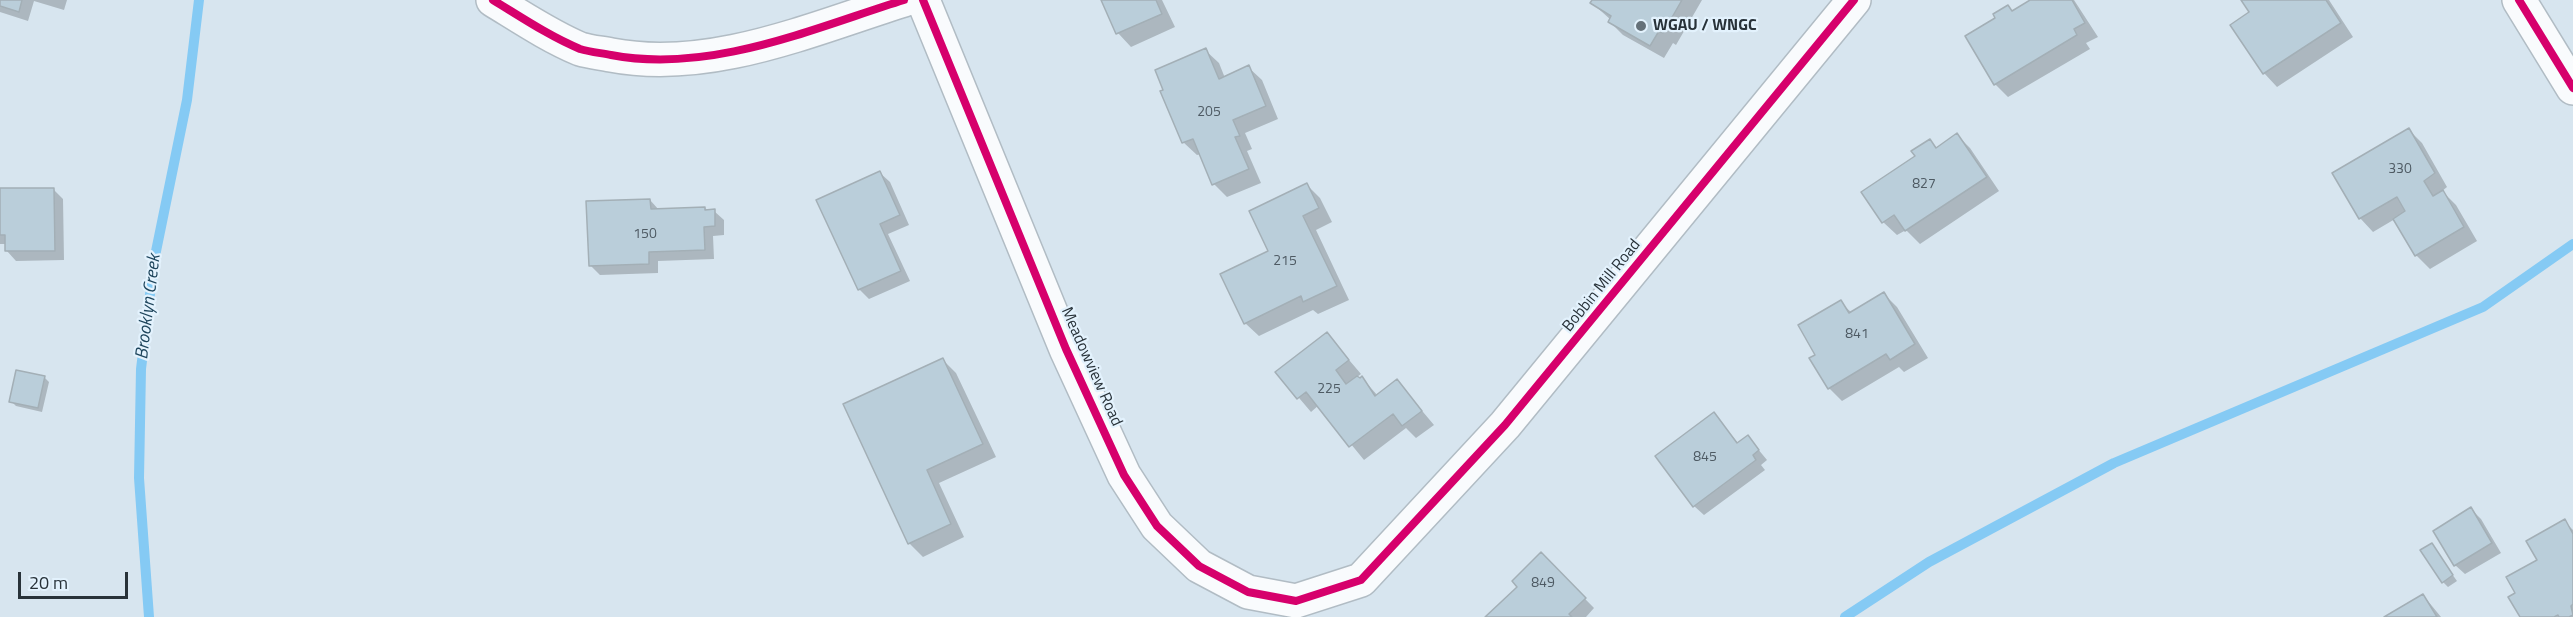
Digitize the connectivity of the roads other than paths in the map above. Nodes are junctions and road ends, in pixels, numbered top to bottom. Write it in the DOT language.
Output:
graph roads {
  1 [pos="493,0"];
  2 [pos="904,0"];
  3 [pos="923,0"];
  4 [pos="1854,0"];
  5 [pos="2520,0"];
  6 [pos="2573,88"];
  7 [pos="1361,580"];
  1 -- 2 [label="street"];
  3 -- 7 [label="street, Meadowview Road"];
  4 -- 7 [label="street, Bobbin Mill Road"];
  5 -- 6 [label="street"];
}
